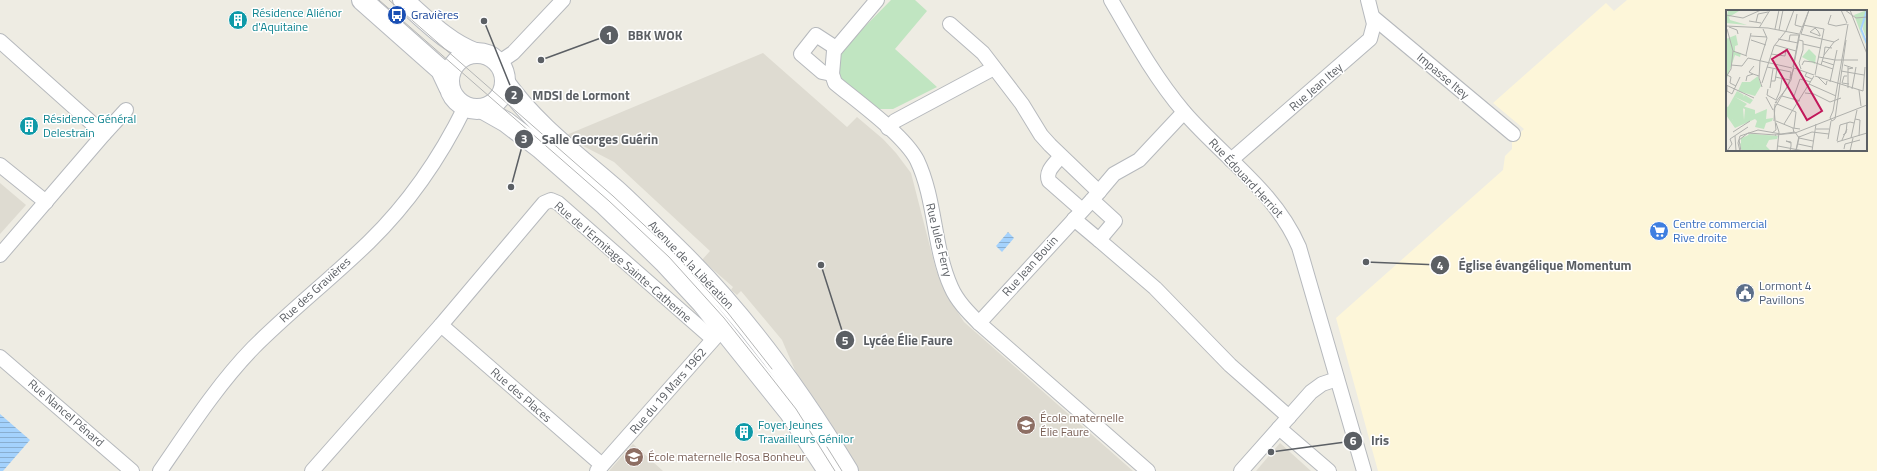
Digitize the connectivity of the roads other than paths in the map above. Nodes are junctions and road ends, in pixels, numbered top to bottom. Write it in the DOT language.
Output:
graph roads {
  1 [pos="362,0"];
  2 [pos="403,0"];
  3 [pos="563,0"];
  4 [pos="877,0"];
  5 [pos="1111,0"];
  6 [pos="1368,0"];
  7 [pos="1374,18"];
  8 [pos="950,24"];
  9 [pos="0,41"];
  10 [pos="836,48"];
  11 [pos="474,53"];
  12 [pos="498,63"];
  13 [pos="994,68"];
  14 [pos="832,74"];
  15 [pos="505,83"];
  16 [pos="449,87"];
  17 [pos="474,108"];
  18 [pos="126,110"];
  19 [pos="1184,112"];
  20 [pos="888,128"];
  21 [pos="104,134"];
  22 [pos="1513,134"];
  23 [pos="1060,157"];
  24 [pos="1231,160"];
  25 [pos="0,165"];
  26 [pos="46,202"];
  27 [pos="1087,205"];
  28 [pos="1099,240"];
  29 [pos="0,255"];
  30 [pos="978,323"];
  31 [pos="441,325"];
  32 [pos="718,334"];
  33 [pos="0,357"];
  34 [pos="1337,379"];
  35 [pos="1289,417"];
  36 [pos="1279,428"];
  37 [pos="600,468"];
  38 [pos="132,471"];
  39 [pos="160,471"];
  40 [pos="312,471"];
  41 [pos="828,471"];
  42 [pos="848,471"];
  43 [pos="1148,471"];
  44 [pos="1241,471"];
  45 [pos="1329,471"];
  46 [pos="1364,471"];
  1 -- 16 [label="street"];
  2 -- 11 [label="street"];
  3 -- 12 [label="street"];
  4 -- 10 [label="street"];
  5 -- 19 [label="street, Rue Édouard Herriot"];
  6 -- 7 [label="street, Rue Jean Itey"];
  7 -- 22 [label="street, Impasse Itey"];
  7 -- 24 [label="street, Rue Jean Itey"];
  8 -- 13 [label="street"];
  9 -- 21 [label="street"];
  10 -- 14 [label="street"];
  10 -- 14 [label="street"];
  11 -- 12 [label="street"];
  11 -- 16 [label="street"];
  12 -- 15 [label="street"];
  13 -- 20 [label="street"];
  13 -- 23 [label="street"];
  14 -- 20 [label="street, Rue Jules Ferry"];
  15 -- 17 [label="street"];
  15 -- 42 [label="street, Avenue de la Libération"];
  16 -- 17 [label="street"];
  17 -- 32 [label="street, Avenue de la Libération"];
  17 -- 39 [label="street, Rue des Gravières"];
  18 -- 21 [label="street"];
  19 -- 24 [label="street, Rue Édouard Herriot"];
  19 -- 27 [label="street, Rue Jean Bouin"];
  20 -- 30 [label="street, Rue Jules Ferry"];
  21 -- 26 [label="street"];
  23 -- 27 [label="street"];
  23 -- 27 [label="street"];
  24 -- 34 [label="street, Rue Édouard Herriot"];
  25 -- 26 [label="street"];
  26 -- 29 [label="street"];
  27 -- 28 [label="street"];
  27 -- 28 [label="street"];
  27 -- 30 [label="street, Rue Jean Bouin"];
  28 -- 35 [label="street"];
  30 -- 43 [label="street, Rue Jules Ferry"];
  31 -- 32 [label="street, Rue de l'Ermitage Sainte-Catherine"];
  31 -- 37 [label="street, Rue des Places"];
  31 -- 40 [label="street"];
  32 -- 37 [label="street, Rue du 19 Mars 1962"];
  32 -- 41 [label="street, Avenue de la Libération"];
  33 -- 38 [label="street, Rue Nancel Pénard"];
  34 -- 35 [label="street"];
  34 -- 46 [label="street, Rue Édouard Herriot"];
  35 -- 36 [label="street"];
  36 -- 44 [label="street"];
  36 -- 45 [label="street"];
}
